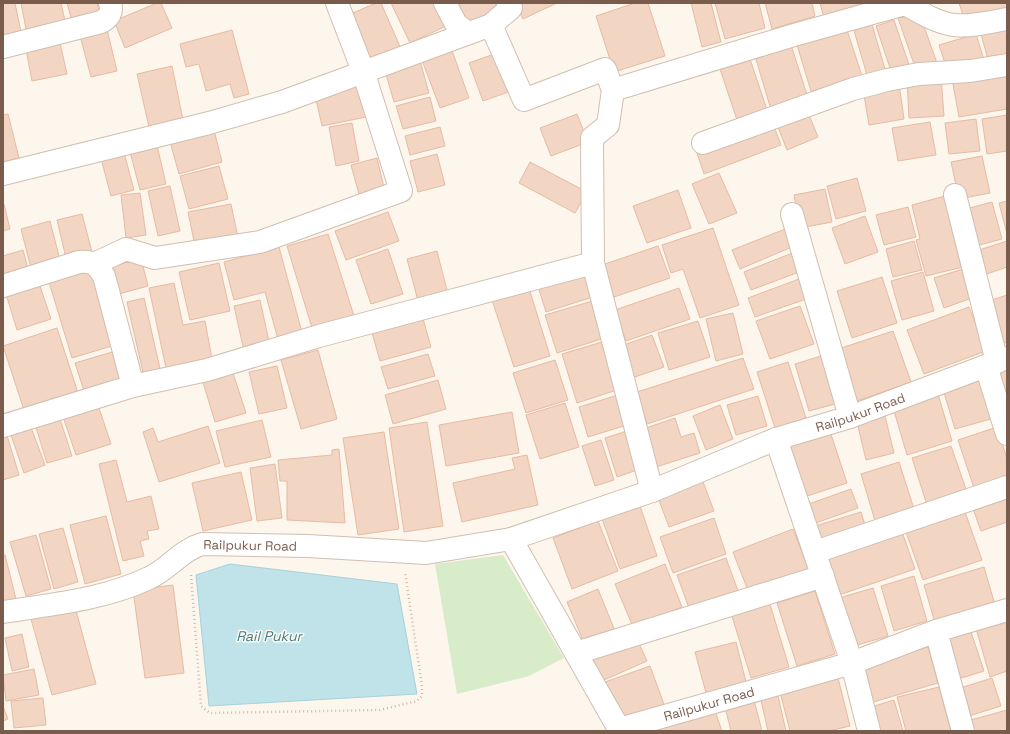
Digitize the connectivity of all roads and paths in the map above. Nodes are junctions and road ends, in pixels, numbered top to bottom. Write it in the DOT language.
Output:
graph roads {
  1 [pos="110,3"];
  2 [pos="337,3"];
  3 [pos="445,3"];
  4 [pos="508,3"];
  5 [pos="1007,19"];
  6 [pos="491,25"];
  7 [pos="468,33"];
  8 [pos="3,47"];
  9 [pos="1007,65"];
  10 [pos="363,71"];
  11 [pos="613,90"];
  12 [pos="703,143"];
  13 [pos="3,174"];
  14 [pos="955,195"];
  15 [pos="792,214"];
  16 [pos="593,263"];
  17 [pos="94,264"];
  18 [pos="3,286"];
  19 [pos="997,362"];
  20 [pos="133,386"];
  21 [pos="850,417"];
  22 [pos="3,426"];
  23 [pos="1007,434"];
  24 [pos="776,439"];
  25 [pos="1007,488"];
  26 [pos="652,491"];
  27 [pos="511,539"];
  28 [pos="814,552"];
  29 [pos="418,553"];
  30 [pos="191,572"];
  31 [pos="823,576"];
  32 [pos="1007,610"];
  33 [pos="3,612"];
  34 [pos="936,631"];
  35 [pos="576,653"];
  36 [pos="852,663"];
  37 [pos="869,731"];
  38 [pos="963,731"];
  1 -- 8 [label="street"];
  2 -- 10 [label="street"];
  3 -- 7 [label="street"];
  4 -- 6 [label="street"];
  5 -- 11 [label="street"];
  6 -- 7 [label="street"];
  6 -- 11 [label="street"];
  7 -- 10 [label="street"];
  9 -- 12 [label="street"];
  10 -- 13 [label="street"];
  10 -- 17 [label="street"];
  11 -- 16 [label="street"];
  14 -- 19 [label="street"];
  15 -- 21 [label="street"];
  16 -- 20 [label="street"];
  16 -- 26 [label="street"];
  17 -- 18 [label="street"];
  17 -- 20 [label="street"];
  19 -- 21 [label="street, Railpukur Road"];
  19 -- 23 [label="street"];
  20 -- 22 [label="street"];
  21 -- 24 [label="street, Railpukur Road"];
  24 -- 26 [label="street, Railpukur Road"];
  24 -- 28 [label="street"];
  25 -- 28 [label="street"];
  26 -- 27 [label="street, Railpukur Road"];
  27 -- 29 [label="street, Railpukur Road"];
  27 -- 35 [label="street, Railpukur Road"];
  28 -- 31 [label="street"];
  29 -- 30 [label="path"];
  29 -- 33 [label="street, Railpukur Road"];
  31 -- 35 [label="street"];
  31 -- 36 [label="street"];
  32 -- 34 [label="street, Railpukur Road"];
  34 -- 36 [label="street, Railpukur Road"];
  34 -- 38 [label="street"];
  35 -- 36 [label="street, Railpukur Road"];
  36 -- 37 [label="street"];
}
